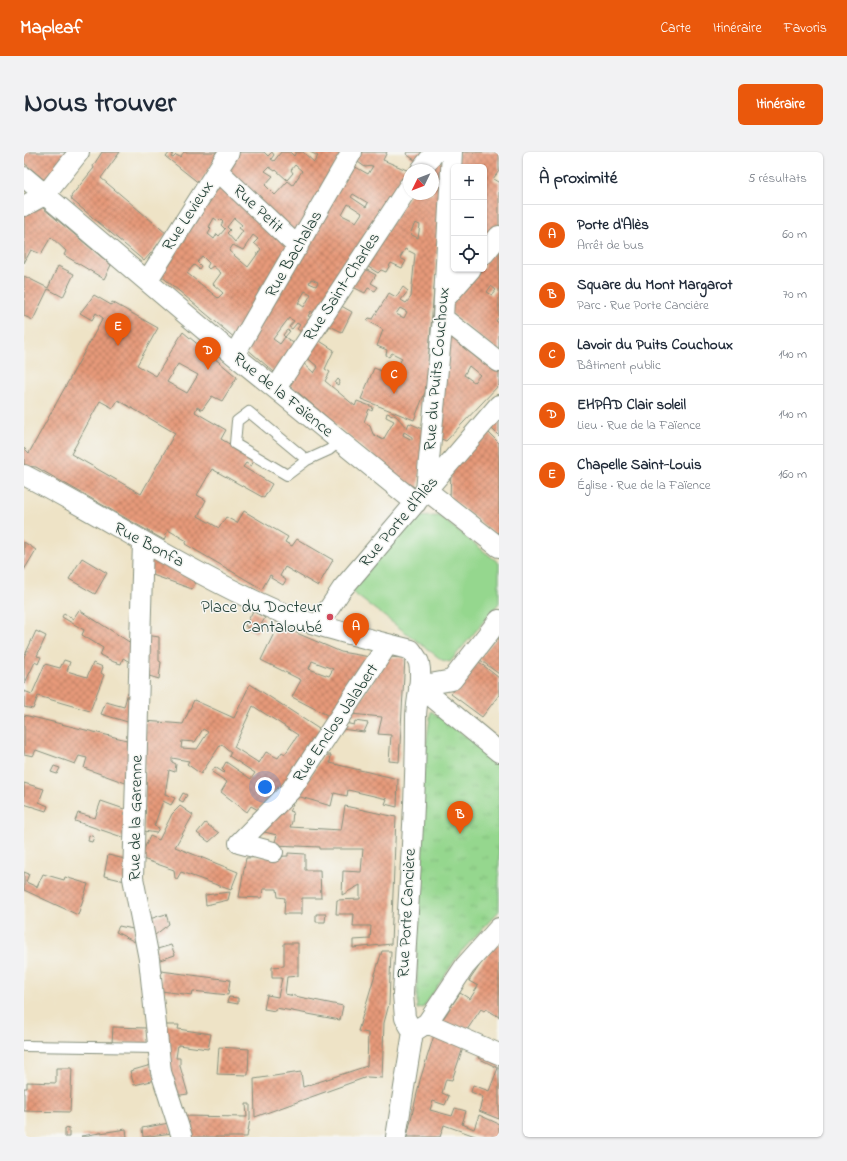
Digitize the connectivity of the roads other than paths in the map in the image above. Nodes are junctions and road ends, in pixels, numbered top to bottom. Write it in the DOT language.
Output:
graph roads {
  1 [pos="80,152"];
  2 [pos="229,152"];
  3 [pos="352,152"];
  4 [pos="435,152"];
  5 [pos="452,152"];
  6 [pos="426,164"];
  7 [pos="218,171"];
  8 [pos="24,177"];
  9 [pos="46,194"];
  10 [pos="403,195"];
  11 [pos="24,206"];
  12 [pos="499,236"];
  13 [pos="298,247"];
  14 [pos="487,250"];
  15 [pos="469,272"];
  16 [pos="148,281"];
  17 [pos="443,309"];
  18 [pos="234,355"];
  19 [pos="499,362"];
  20 [pos="276,388"];
  21 [pos="499,405"];
  22 [pos="340,441"];
  23 [pos="307,460"];
  24 [pos="24,476"];
  25 [pos="421,496"];
  26 [pos="143,542"];
  27 [pos="499,547"];
  28 [pos="499,620"];
  29 [pos="318,624"];
  30 [pos="388,644"];
  31 [pos="419,686"];
  32 [pos="499,752"];
  33 [pos="273,852"];
  34 [pos="499,928"];
  35 [pos="420,1027"];
  36 [pos="24,1046"];
  37 [pos="158,1048"];
  38 [pos="499,1054"];
  39 [pos="182,1137"];
  40 [pos="396,1137"];
  1 -- 9 [label="street"];
  2 -- 7 [label="street, Rue Levieux"];
  3 -- 13 [label="street, Rue Bachalas"];
  4 -- 6 [label="street"];
  5 -- 17 [label="street, Rue du Puits Couchoux"];
  7 -- 13 [label="street, Rue Petit"];
  7 -- 16 [label="street, Rue Levieux"];
  8 -- 9 [label="street, Rue de la Faïence"];
  9 -- 11 [label="street"];
  9 -- 16 [label="street, Rue de la Faïence"];
  10 -- 20 [label="street, Rue Saint-Charles"];
  12 -- 14 [label="street"];
  13 -- 18 [label="street, Rue Bachalas"];
  15 -- 17 [label="street"];
  16 -- 18 [label="street, Rue de la Faïence"];
  17 -- 19 [label="street"];
  17 -- 25 [label="street, Rue du Puits Couchoux"];
  18 -- 20 [label="street, Rue de la Faïence"];
  20 -- 22 [label="street, Rue de la Faïence"];
  21 -- 25 [label="street, Rue Porte d'Alès"];
  22 -- 23 [label="lane"];
  22 -- 25 [label="street, Rue de la Faïence"];
  23 -- 23 [label="lane"];
  24 -- 26 [label="street, Rue Bonfa"];
  25 -- 27 [label="street"];
  25 -- 29 [label="street, Rue Porte d'Alès"];
  26 -- 29 [label="street, Rue Bonfa"];
  26 -- 37 [label="street, Rue de la Garenne"];
  28 -- 31 [label="street"];
  29 -- 30 [label="street"];
  30 -- 31 [label="street"];
  30 -- 33 [label="street, Rue Enclos Jalabert"];
  31 -- 32 [label="street"];
  31 -- 35 [label="street, Rue Porte Cancière"];
  34 -- 35 [label="street"];
  35 -- 38 [label="street"];
  35 -- 40 [label="street"];
  36 -- 37 [label="lane"];
  37 -- 39 [label="street, Rue de la Garenne"];
}
